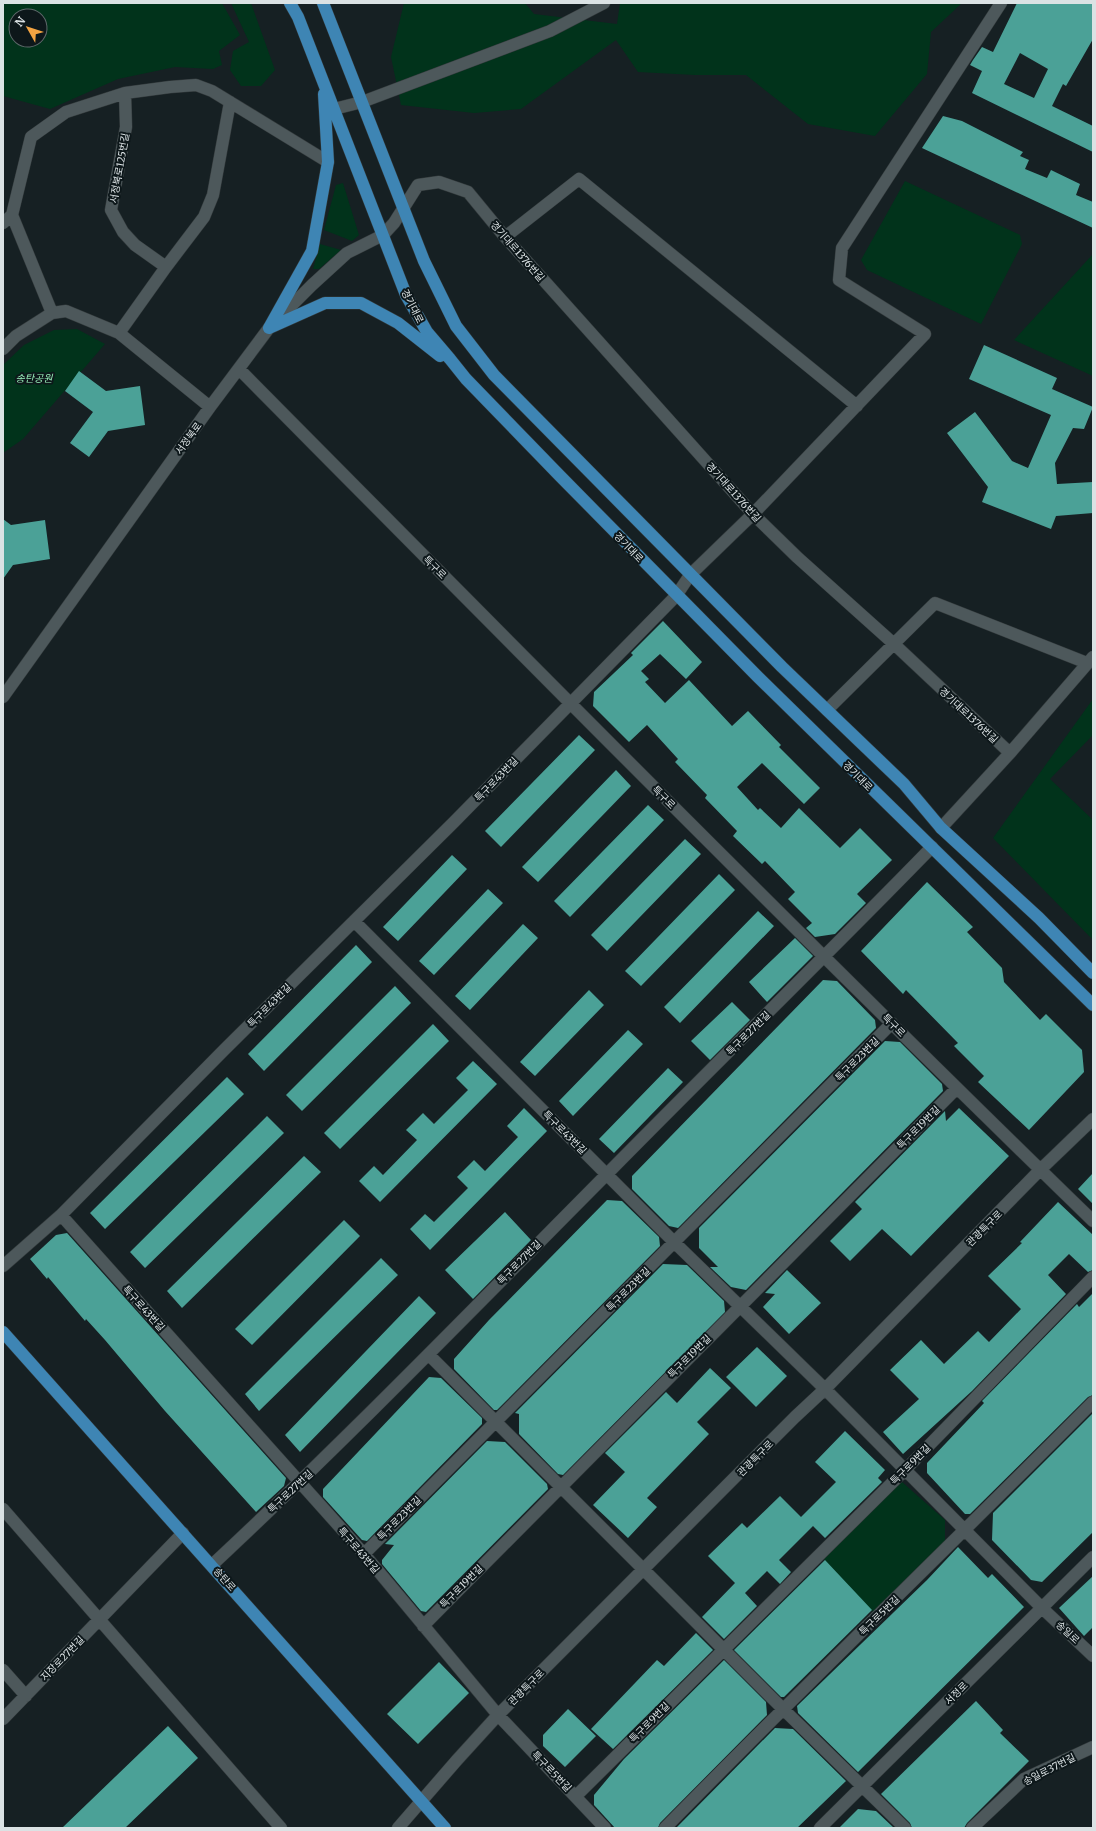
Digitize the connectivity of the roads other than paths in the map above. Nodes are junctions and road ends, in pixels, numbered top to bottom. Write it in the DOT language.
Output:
graph roads {
  1 [pos="290,3"];
  2 [pos="323,3"];
  3 [pos="604,3"];
  4 [pos="1001,3"];
  5 [pos="324,83"];
  6 [pos="125,93"];
  7 [pos="230,102"];
  8 [pos="362,102"];
  9 [pos="334,110"];
  10 [pos="328,162"];
  11 [pos="404,209"];
  12 [pos="7,219"];
  13 [pos="383,235"];
  14 [pos="505,237"];
  15 [pos="166,267"];
  16 [pos="52,313"];
  17 [pos="269,328"];
  18 [pos="119,332"];
  19 [pos="3,349"];
  20 [pos="450,360"];
  21 [pos="239,369"];
  22 [pos="856,406"];
  23 [pos="210,407"];
  24 [pos="753,514"];
  25 [pos="690,575"];
  26 [pos="676,596"];
  27 [pos="894,644"];
  28 [pos="1090,660"];
  29 [pos="3,697"];
  30 [pos="570,704"];
  31 [pos="827,710"];
  32 [pos="1010,753"];
  33 [pos="941,828"];
  34 [pos="932,847"];
  35 [pos="354,921"];
  36 [pos="824,957"];
  37 [pos="1093,973"];
  38 [pos="1093,1004"];
  39 [pos="892,1023"];
  40 [pos="957,1088"];
  41 [pos="1093,1119"];
  42 [pos="1040,1170"];
  43 [pos="607,1174"];
  44 [pos="61,1215"];
  45 [pos="1093,1221"];
  46 [pos="675,1243"];
  47 [pos="3,1266"];
  48 [pos="1093,1277"];
  49 [pos="739,1306"];
  50 [pos="3,1332"];
  51 [pos="429,1355"];
  52 [pos="825,1390"];
  53 [pos="1093,1402"];
  54 [pos="496,1420"];
  55 [pos="905,1470"];
  56 [pos="300,1482"];
  57 [pos="559,1487"];
  58 [pos="3,1509"];
  59 [pos="966,1530"];
  60 [pos="183,1533"];
  61 [pos="364,1554"];
  62 [pos="1093,1557"];
  63 [pos="212,1565"];
  64 [pos="643,1570"];
  65 [pos="1042,1608"];
  66 [pos="99,1620"];
  67 [pos="423,1626"];
  68 [pos="723,1649"];
  69 [pos="1093,1656"];
  70 [pos="3,1670"];
  71 [pos="26,1696"];
  72 [pos="782,1708"];
  73 [pos="498,1715"];
  74 [pos="3,1719"];
  75 [pos="1093,1747"];
  76 [pos="861,1787"];
  77 [pos="576,1796"];
  78 [pos="422,1801"];
  79 [pos="281,1828"];
  80 [pos="398,1828"];
  81 [pos="445,1828"];
  82 [pos="604,1828"];
  83 [pos="665,1828"];
  84 [pos="820,1828"];
  85 [pos="905,1828"];
  86 [pos="972,1828"];
  1 -- 5 [label="main road, 경기대로"];
  2 -- 8 [label="main road"];
  3 -- 8 [label="street"];
  4 -- 22 [label="street, 특구로43번길"];
  5 -- 9 [label="main road, 경기대로"];
  5 -- 10 [label="main road"];
  6 -- 7 [label="street"];
  6 -- 12 [label="street"];
  6 -- 15 [label="street, 서정북로125번길"];
  7 -- 10 [label="street"];
  7 -- 15 [label="street"];
  8 -- 9 [label="street"];
  8 -- 11 [label="main road"];
  9 -- 13 [label="main road, 경기대로"];
  10 -- 17 [label="main road"];
  11 -- 13 [label="street, 서정북로"];
  11 -- 14 [label="street, 경기대로1376번길"];
  11 -- 25 [label="main road"];
  12 -- 16 [label="street"];
  13 -- 17 [label="street, 서정북로"];
  13 -- 20 [label="main road, 경기대로"];
  14 -- 22 [label="street"];
  14 -- 24 [label="street, 경기대로1376번길"];
  15 -- 18 [label="street"];
  16 -- 18 [label="street"];
  16 -- 19 [label="street"];
  17 -- 20 [label="main road"];
  17 -- 21 [label="street, 서정북로"];
  18 -- 23 [label="street"];
  20 -- 26 [label="main road, 경기대로"];
  21 -- 23 [label="street, 서정북로"];
  21 -- 30 [label="street, 특구로"];
  22 -- 24 [label="street, 특구로43번길"];
  23 -- 29 [label="street, 서정북로"];
  24 -- 25 [label="street, 특구로43번길"];
  24 -- 27 [label="street, 경기대로1376번길"];
  25 -- 26 [label="street, 특구로43번길"];
  25 -- 31 [label="main road"];
  26 -- 30 [label="street, 특구로43번길"];
  26 -- 34 [label="main road, 경기대로"];
  27 -- 28 [label="street"];
  27 -- 31 [label="street"];
  27 -- 32 [label="street, 경기대로1376번길"];
  28 -- 32 [label="street"];
  30 -- 35 [label="street, 특구로43번길"];
  30 -- 36 [label="street, 특구로"];
  31 -- 33 [label="main road"];
  32 -- 33 [label="street"];
  33 -- 37 [label="main road"];
  34 -- 36 [label="street, 특구로27번길"];
  34 -- 38 [label="main road, 경기대로"];
  35 -- 43 [label="street, 특구로43번길"];
  35 -- 44 [label="street, 특구로43번길"];
  36 -- 39 [label="street, 특구로"];
  36 -- 43 [label="street, 특구로27번길"];
  39 -- 40 [label="street, 특구로"];
  39 -- 46 [label="street, 특구로23번길"];
  40 -- 42 [label="street, 특구로"];
  40 -- 49 [label="street, 특구로19번길"];
  41 -- 42 [label="street, 관광특구로"];
  42 -- 45 [label="street, 특구로"];
  42 -- 52 [label="street, 관광특구로"];
  43 -- 46 [label="street, 특구로43번길"];
  43 -- 51 [label="street, 특구로27번길"];
  44 -- 47 [label="street"];
  44 -- 56 [label="street, 특구로43번길"];
  46 -- 49 [label="street, 특구로43번길"];
  46 -- 54 [label="street, 특구로23번길"];
  48 -- 55 [label="street, 특구로9번길"];
  49 -- 52 [label="street, 특구로43번길"];
  49 -- 57 [label="street, 특구로19번길"];
  50 -- 60 [label="main road, 송탄로"];
  51 -- 54 [label="street"];
  51 -- 56 [label="street, 특구로27번길"];
  52 -- 55 [label="street, 송일로"];
  52 -- 64 [label="street, 관광특구로"];
  53 -- 59 [label="street, 특구로5번길"];
  54 -- 57 [label="street"];
  54 -- 61 [label="street, 특구로23번길"];
  55 -- 59 [label="street, 송일로"];
  55 -- 68 [label="street, 특구로9번길"];
  56 -- 61 [label="street, 특구로43번길"];
  56 -- 63 [label="street, 특구로27번길"];
  57 -- 64 [label="street"];
  57 -- 67 [label="street, 특구로19번길"];
  58 -- 66 [label="street"];
  59 -- 65 [label="street, 송일로"];
  59 -- 72 [label="street, 특구로5번길"];
  60 -- 63 [label="main road, 송탄로"];
  60 -- 66 [label="street, 지장로27번길"];
  61 -- 67 [label="street, 특구로43번길"];
  62 -- 65 [label="street, 서정로"];
  63 -- 78 [label="main road, 송탄로"];
  64 -- 68 [label="street"];
  64 -- 73 [label="street, 관광특구로"];
  65 -- 69 [label="street, 송일로"];
  65 -- 76 [label="street, 서정로"];
  66 -- 71 [label="street, 지장로27번길"];
  66 -- 79 [label="street"];
  67 -- 73 [label="street, 특구로43번길"];
  68 -- 72 [label="street"];
  68 -- 77 [label="street, 특구로9번길"];
  70 -- 71 [label="street"];
  71 -- 74 [label="street, 지장로27번길"];
  72 -- 76 [label="street"];
  72 -- 83 [label="street, 특구로5번길"];
  73 -- 77 [label="street, 특구로5번길"];
  73 -- 78 [label="street, 관광특구로"];
  75 -- 86 [label="street, 송일로37번길"];
  76 -- 84 [label="street, 서정로"];
  76 -- 85 [label="street"];
  77 -- 82 [label="street, 특구로5번길"];
  78 -- 80 [label="street, 관광특구로"];
  78 -- 81 [label="main road, 송탄로"];
}
